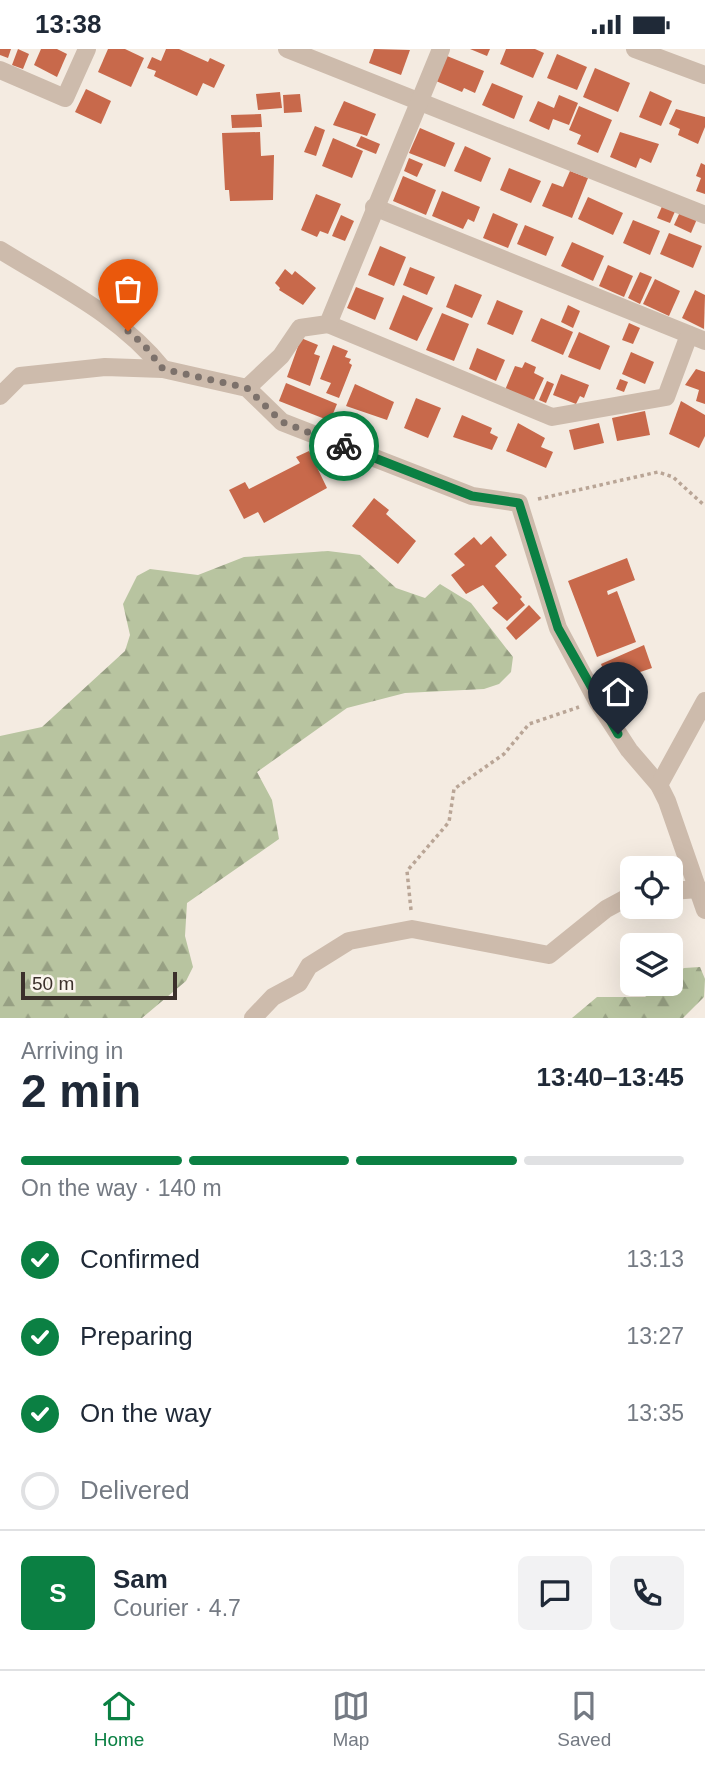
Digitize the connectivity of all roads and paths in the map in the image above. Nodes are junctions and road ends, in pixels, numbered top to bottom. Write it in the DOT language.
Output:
graph roads {
  1 [pos="87,49"];
  2 [pos="288,49"];
  3 [pos="441,49"];
  4 [pos="635,49"];
  5 [pos="0,70"];
  6 [pos="705,75"];
  7 [pos="419,99"];
  8 [pos="374,207"];
  9 [pos="705,215"];
  10 [pos="0,250"];
  11 [pos="328,324"];
  12 [pos="697,338"];
  13 [pos="163,369"];
  14 [pos="247,388"];
  15 [pos="0,396"];
  16 [pos="519,503"];
  17 [pos="705,506"];
  18 [pos="597,701"];
  19 [pos="705,701"];
  20 [pos="659,785"];
  21 [pos="699,889"];
  22 [pos="683,890"];
  23 [pos="620,901"];
  24 [pos="705,910"];
  25 [pos="412,929"];
  26 [pos="253,1018"];
  1 -- 5 [label="street"];
  2 -- 7 [label="street"];
  3 -- 7 [label="street"];
  4 -- 6 [label="street"];
  7 -- 8 [label="street"];
  7 -- 9 [label="street"];
  8 -- 11 [label="street"];
  8 -- 12 [label="street"];
  10 -- 13 [label="street"];
  11 -- 12 [label="street"];
  11 -- 14 [label="street"];
  13 -- 14 [label="street"];
  13 -- 15 [label="street"];
  14 -- 16 [label="street"];
  16 -- 17 [label="path"];
  16 -- 18 [label="street"];
  18 -- 20 [label="street"];
  18 -- 25 [label="path"];
  19 -- 20 [label="street"];
  20 -- 21 [label="street"];
  21 -- 22 [label="street"];
  21 -- 24 [label="street"];
  23 -- 25 [label="street"];
  25 -- 26 [label="street"];
}
